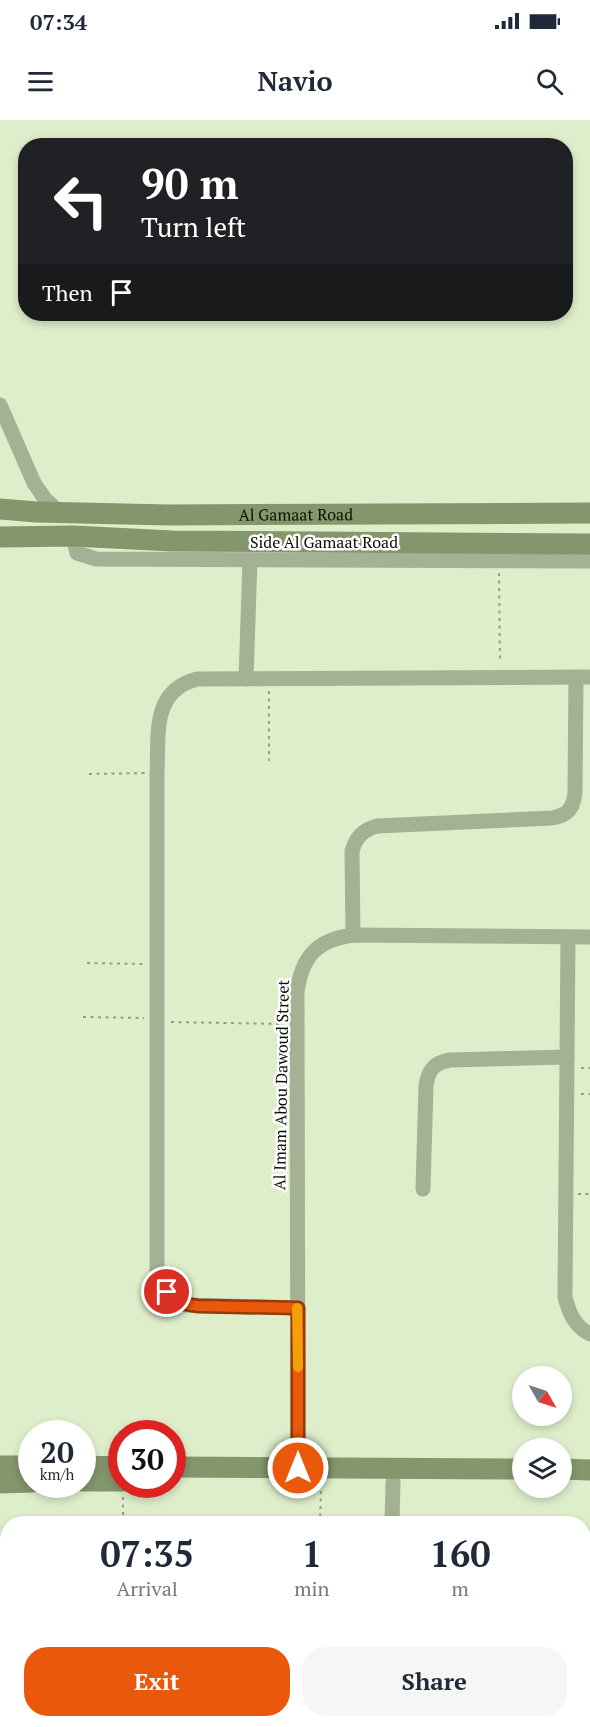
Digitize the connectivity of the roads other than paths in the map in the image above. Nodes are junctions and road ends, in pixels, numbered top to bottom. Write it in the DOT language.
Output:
graph roads {
  1 [pos="0,405"];
  2 [pos="0,510"];
  3 [pos="67,512"];
  4 [pos="590,513"];
  5 [pos="73,536"];
  6 [pos="0,537"];
  7 [pos="590,544"];
  8 [pos="250,550"];
  9 [pos="590,561"];
  10 [pos="583,677"];
  11 [pos="246,679"];
  12 [pos="353,935"];
  13 [pos="568,937"];
  14 [pos="590,938"];
  15 [pos="567,1057"];
  16 [pos="423,1190"];
  17 [pos="298,1308"];
  18 [pos="590,1334"];
  19 [pos="0,1466"];
  20 [pos="18,1466"];
  21 [pos="186,1467"];
  22 [pos="298,1468"];
  23 [pos="512,1469"];
  24 [pos="572,1469"];
  25 [pos="590,1470"];
  26 [pos="18,1482"];
  27 [pos="186,1482"];
  28 [pos="393,1482"];
  29 [pos="0,1483"];
  30 [pos="512,1483"];
  31 [pos="572,1483"];
  32 [pos="590,1484"];
  33 [pos="393,1516"];
  1 -- 3 [label="street"];
  2 -- 3 [label="main road, Al Gamaat Road"];
  3 -- 4 [label="main road, Al Gamaat Road"];
  3 -- 5 [label="main road"];
  5 -- 6 [label="main road, Al Gamaat Road"];
  5 -- 8 [label="main road, Al Gamaat Road"];
  7 -- 8 [label="main road, Al Gamaat Road"];
  8 -- 9 [label="street, Side Al Gamaat Road"];
  8 -- 11 [label="street"];
  10 -- 11 [label="street"];
  10 -- 12 [label="street"];
  11 -- 17 [label="street"];
  12 -- 13 [label="street, Al Imam Abou Dawoud Street"];
  12 -- 17 [label="street, Al Imam Abou Dawoud Street"];
  13 -- 14 [label="street, Al Imam Abou Dawoud Street"];
  13 -- 15 [label="street"];
  15 -- 16 [label="street"];
  15 -- 18 [label="street"];
  17 -- 22 [label="street, Al Imam Abou Dawoud Street"];
  19 -- 20 [label="main road"];
  21 -- 22 [label="main road"];
  22 -- 23 [label="main road"];
  24 -- 25 [label="main road"];
  26 -- 29 [label="main road"];
  27 -- 28 [label="main road"];
  28 -- 30 [label="main road"];
  28 -- 33 [label="street"];
  31 -- 32 [label="main road"];
}
